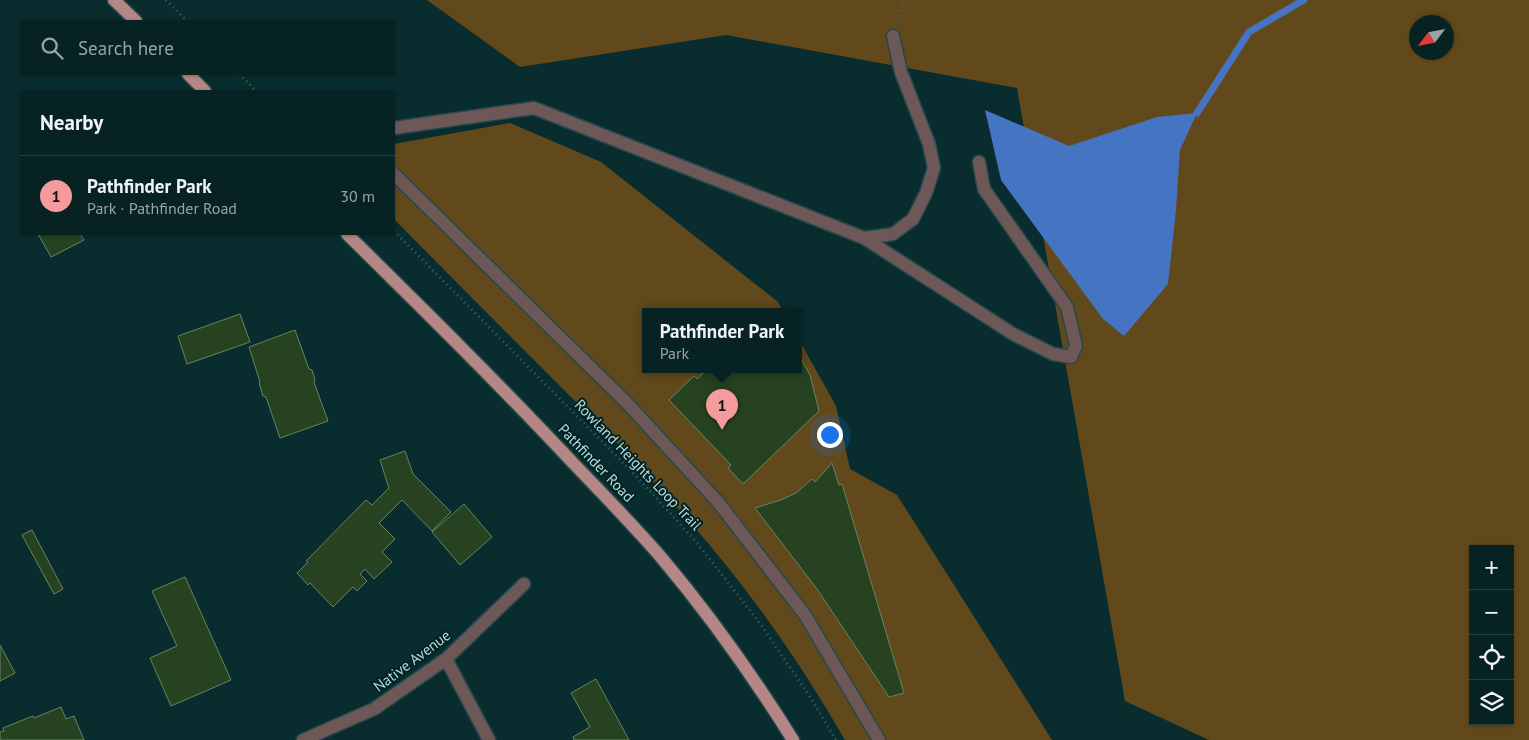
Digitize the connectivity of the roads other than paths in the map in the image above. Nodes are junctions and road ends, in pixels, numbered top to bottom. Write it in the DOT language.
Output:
graph roads {
  1 [pos="114,0"];
  2 [pos="135,20"];
  3 [pos="894,36"];
  4 [pos="189,75"];
  5 [pos="204,90"];
  6 [pos="395,128"];
  7 [pos="978,162"];
  8 [pos="395,175"];
  9 [pos="348,235"];
  10 [pos="864,238"];
  11 [pos="524,584"];
  12 [pos="446,659"];
  13 [pos="303,740"];
  14 [pos="489,740"];
  15 [pos="793,740"];
  16 [pos="879,740"];
  1 -- 2 [label="main road"];
  3 -- 10 [label="street"];
  4 -- 5 [label="main road"];
  6 -- 10 [label="street"];
  7 -- 10 [label="street"];
  8 -- 16 [label="street"];
  9 -- 15 [label="main road, Pathfinder Road"];
  11 -- 12 [label="street, Native Avenue"];
  12 -- 13 [label="street, Native Avenue"];
  12 -- 14 [label="street"];
}
